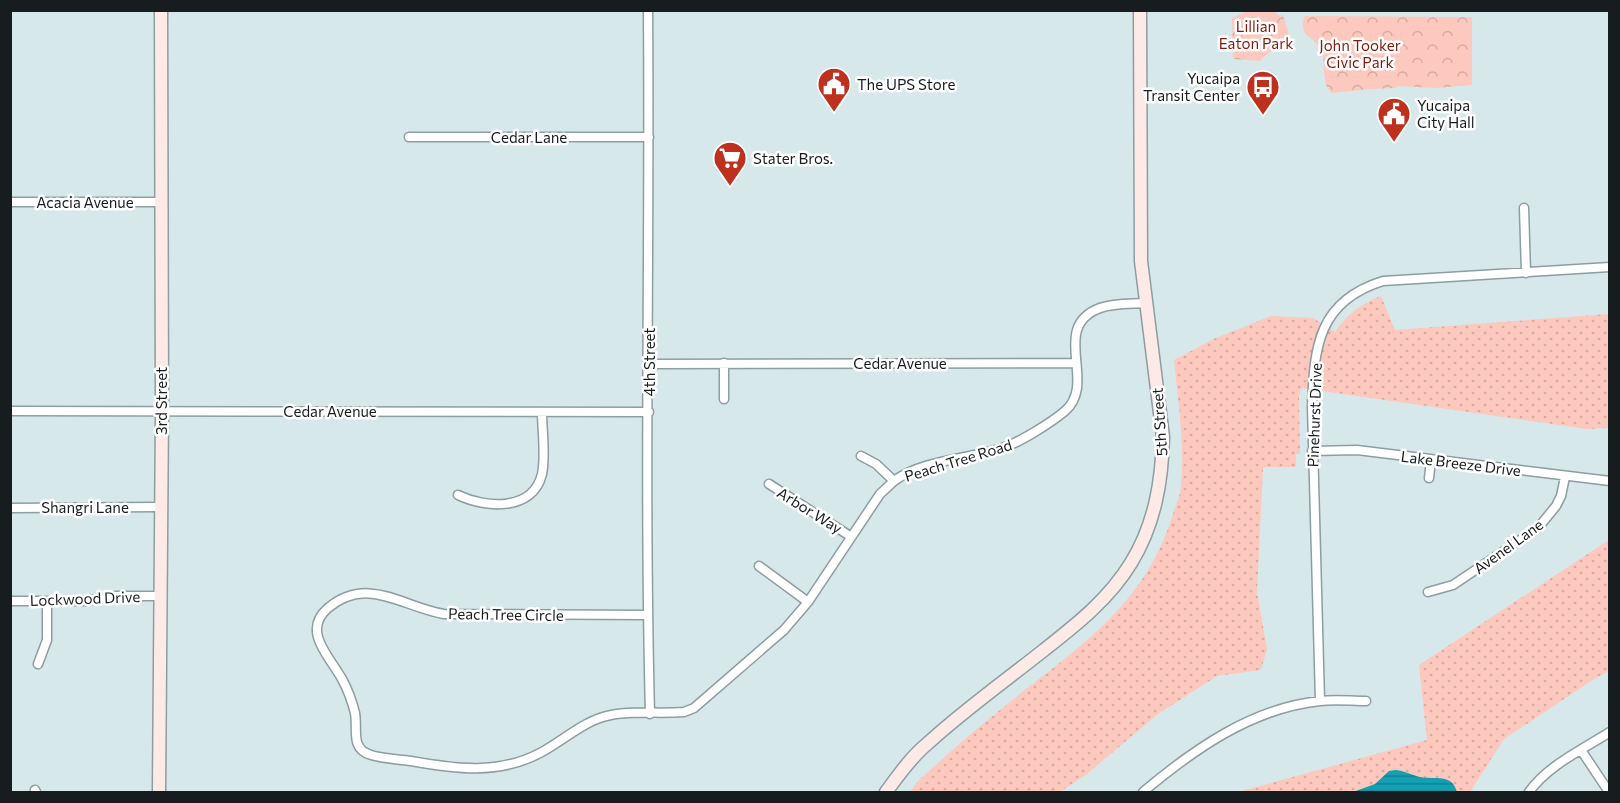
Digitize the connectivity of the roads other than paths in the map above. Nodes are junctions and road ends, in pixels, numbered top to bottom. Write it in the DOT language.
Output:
graph roads {
  1 [pos="160,10"];
  2 [pos="648,10"];
  3 [pos="1140,10"];
  4 [pos="409,137"];
  5 [pos="650,137"];
  6 [pos="10,202"];
  7 [pos="160,202"];
  8 [pos="1524,208"];
  9 [pos="1610,267"];
  10 [pos="1526,273"];
  11 [pos="1145,303"];
  12 [pos="724,363"];
  13 [pos="1076,363"];
  14 [pos="649,364"];
  15 [pos="724,399"];
  16 [pos="10,411"];
  17 [pos="162,411"];
  18 [pos="542,412"];
  19 [pos="649,412"];
  20 [pos="1312,451"];
  21 [pos="861,456"];
  22 [pos="1431,460"];
  23 [pos="1565,477"];
  24 [pos="1429,478"];
  25 [pos="894,481"];
  26 [pos="1610,481"];
  27 [pos="769,484"];
  28 [pos="458,495"];
  29 [pos="160,507"];
  30 [pos="10,508"];
  31 [pos="850,536"];
  32 [pos="759,566"];
  33 [pos="1428,592"];
  34 [pos="160,596"];
  35 [pos="10,601"];
  36 [pos="47,601"];
  37 [pos="808,602"];
  38 [pos="648,615"];
  39 [pos="38,664"];
  40 [pos="1320,701"];
  41 [pos="1366,701"];
  42 [pos="650,714"];
  43 [pos="1610,732"];
  44 [pos="1581,750"];
  45 [pos="1607,789"];
  46 [pos="159,792"];
  47 [pos="886,792"];
  48 [pos="1143,792"];
  49 [pos="1529,792"];
  1 -- 7 [label="main road, 3rd Street"];
  2 -- 5 [label="street, 4th Street"];
  3 -- 11 [label="main road, 5th Street"];
  4 -- 5 [label="street, Cedar Lane"];
  5 -- 14 [label="street, 4th Street"];
  6 -- 7 [label="street, Acacia Avenue"];
  7 -- 17 [label="main road, 3rd Street"];
  8 -- 10 [label="street"];
  9 -- 10 [label="street, Pinehurst Drive"];
  10 -- 20 [label="street, Pinehurst Drive"];
  11 -- 13 [label="street, Peach Tree Road"];
  11 -- 47 [label="main road, 5th Street"];
  12 -- 13 [label="street, Cedar Avenue"];
  12 -- 14 [label="street, Cedar Avenue"];
  12 -- 15 [label="street"];
  13 -- 25 [label="street, Peach Tree Road"];
  14 -- 19 [label="street, 4th Street"];
  16 -- 17 [label="street, Cedar Avenue"];
  17 -- 18 [label="street, Cedar Avenue"];
  17 -- 29 [label="main road, 3rd Street"];
  18 -- 19 [label="street, Cedar Avenue"];
  18 -- 28 [label="street"];
  19 -- 38 [label="street, 4th Street"];
  20 -- 22 [label="street, Lake Breeze Drive"];
  20 -- 40 [label="street, Pinehurst Drive"];
  21 -- 25 [label="street, Peach Tree Road"];
  22 -- 23 [label="street, Lake Breeze Drive"];
  22 -- 24 [label="street"];
  23 -- 26 [label="street, Lake Breeze Drive"];
  23 -- 33 [label="street, Avenel Lane"];
  25 -- 31 [label="street, Peach Tree Road"];
  27 -- 31 [label="street, Arbor Way"];
  29 -- 30 [label="street, Shangri Lane"];
  29 -- 34 [label="main road, 3rd Street"];
  31 -- 37 [label="street, Peach Tree Road"];
  32 -- 37 [label="street"];
  34 -- 36 [label="street, Lockwood Drive"];
  34 -- 46 [label="main road, 3rd Street"];
  35 -- 36 [label="street, Lockwood Drive"];
  36 -- 39 [label="street"];
  37 -- 42 [label="street, Peach Tree Road"];
  38 -- 42 [label="street, 4th Street"];
  38 -- 42 [label="street, Peach Tree Circle"];
  40 -- 41 [label="street"];
  40 -- 48 [label="street"];
  43 -- 44 [label="street"];
  44 -- 45 [label="street"];
  44 -- 49 [label="street"];
}
